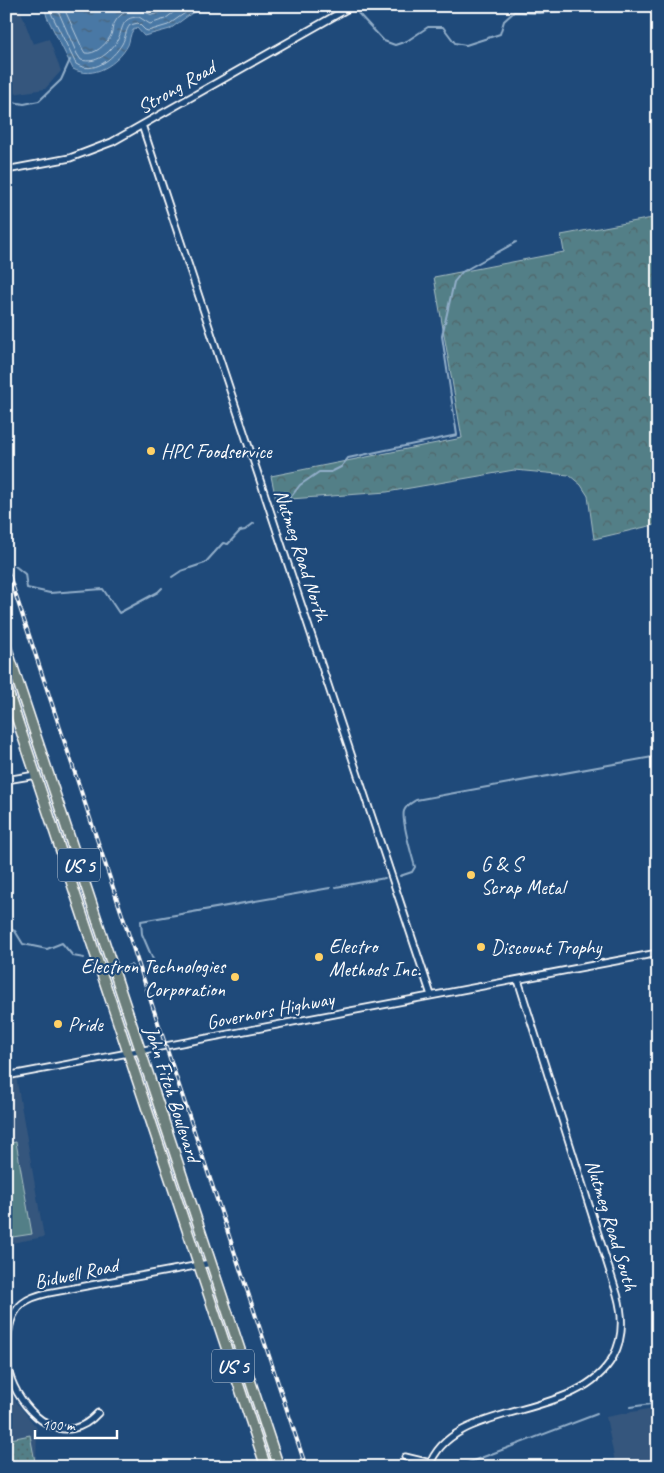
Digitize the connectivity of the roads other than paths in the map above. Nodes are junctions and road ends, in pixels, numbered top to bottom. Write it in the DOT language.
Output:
graph roads {
  1 [pos="352,6"];
  2 [pos="142,125"];
  3 [pos="6,170"];
  4 [pos="6,646"];
  5 [pos="6,686"];
  6 [pos="36,775"];
  7 [pos="6,780"];
  8 [pos="658,953"];
  9 [pos="518,980"];
  10 [pos="431,995"];
  11 [pos="141,1052"];
  12 [pos="129,1054"];
  13 [pos="6,1076"];
  14 [pos="211,1264"];
  15 [pos="199,1266"];
  16 [pos="98,1413"];
  17 [pos="405,1457"];
  18 [pos="430,1465"];
  19 [pos="266,1467"];
  20 [pos="279,1467"];
  1 -- 2 [label="street, Strong Road"];
  2 -- 3 [label="street, Strong Road"];
  2 -- 10 [label="street, Nutmeg Road North"];
  4 -- 11 [label="highway, John Fitch Boulevard / US 5"];
  5 -- 6 [label="highway, John Fitch Boulevard / US 5"];
  6 -- 7 [label="street"];
  6 -- 12 [label="highway, John Fitch Boulevard / US 5"];
  8 -- 9 [label="street, Governors Highway"];
  9 -- 10 [label="street, Governors Highway"];
  9 -- 18 [label="street, Nutmeg Road South"];
  10 -- 11 [label="street, Governors Highway"];
  11 -- 12 [label="street, Governors Highway"];
  11 -- 14 [label="highway, John Fitch Boulevard / US 5"];
  12 -- 13 [label="street, Governors Highway"];
  12 -- 15 [label="highway, John Fitch Boulevard / US 5"];
  14 -- 15 [label="street, Bidwell Road"];
  14 -- 20 [label="highway, John Fitch Boulevard / US 5"];
  15 -- 16 [label="street, Bidwell Road"];
  15 -- 19 [label="highway, John Fitch Boulevard / US 5"];
  17 -- 18 [label="street, Nutmeg Road South"];
}
